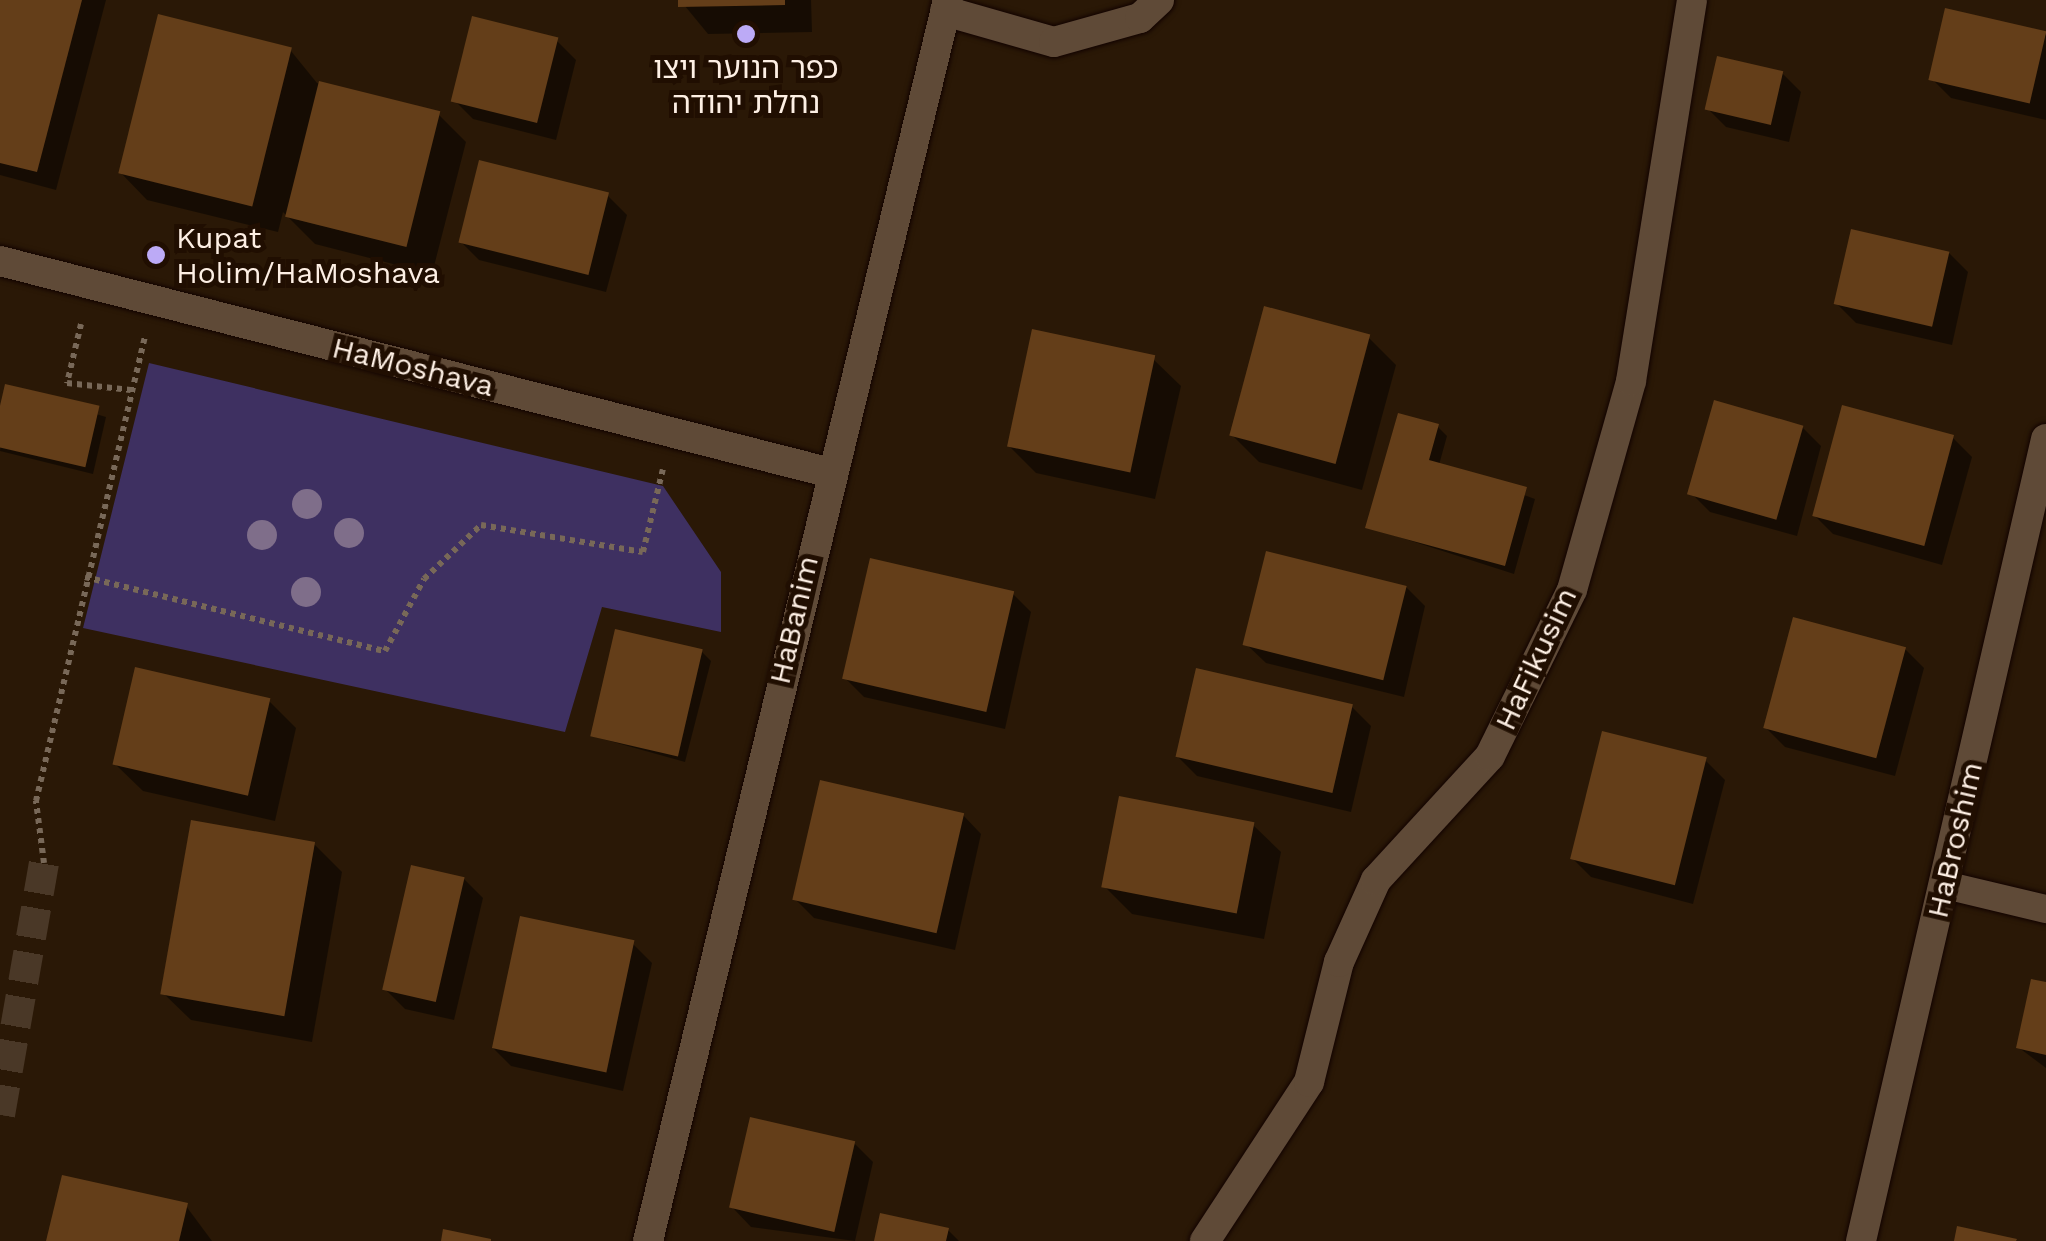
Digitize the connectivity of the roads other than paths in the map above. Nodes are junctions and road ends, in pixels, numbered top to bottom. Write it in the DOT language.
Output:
graph roads {
  1 [pos="1159,0"];
  2 [pos="1692,0"];
  3 [pos="946,6"];
  4 [pos="0,261"];
  5 [pos="2046,439"];
  6 [pos="827,472"];
  7 [pos="1945,886"];
  8 [pos="2046,909"];
  9 [pos="648,1241"];
  10 [pos="1205,1241"];
  11 [pos="1861,1241"];
  1 -- 3 [label="street"];
  2 -- 10 [label="street, HaFikusim"];
  3 -- 6 [label="street, HaBanim"];
  4 -- 6 [label="street, HaMoshava"];
  5 -- 7 [label="street, HaBroshim"];
  6 -- 9 [label="street, HaBanim"];
  7 -- 8 [label="lane"];
  7 -- 11 [label="street, HaBroshim"];
}
